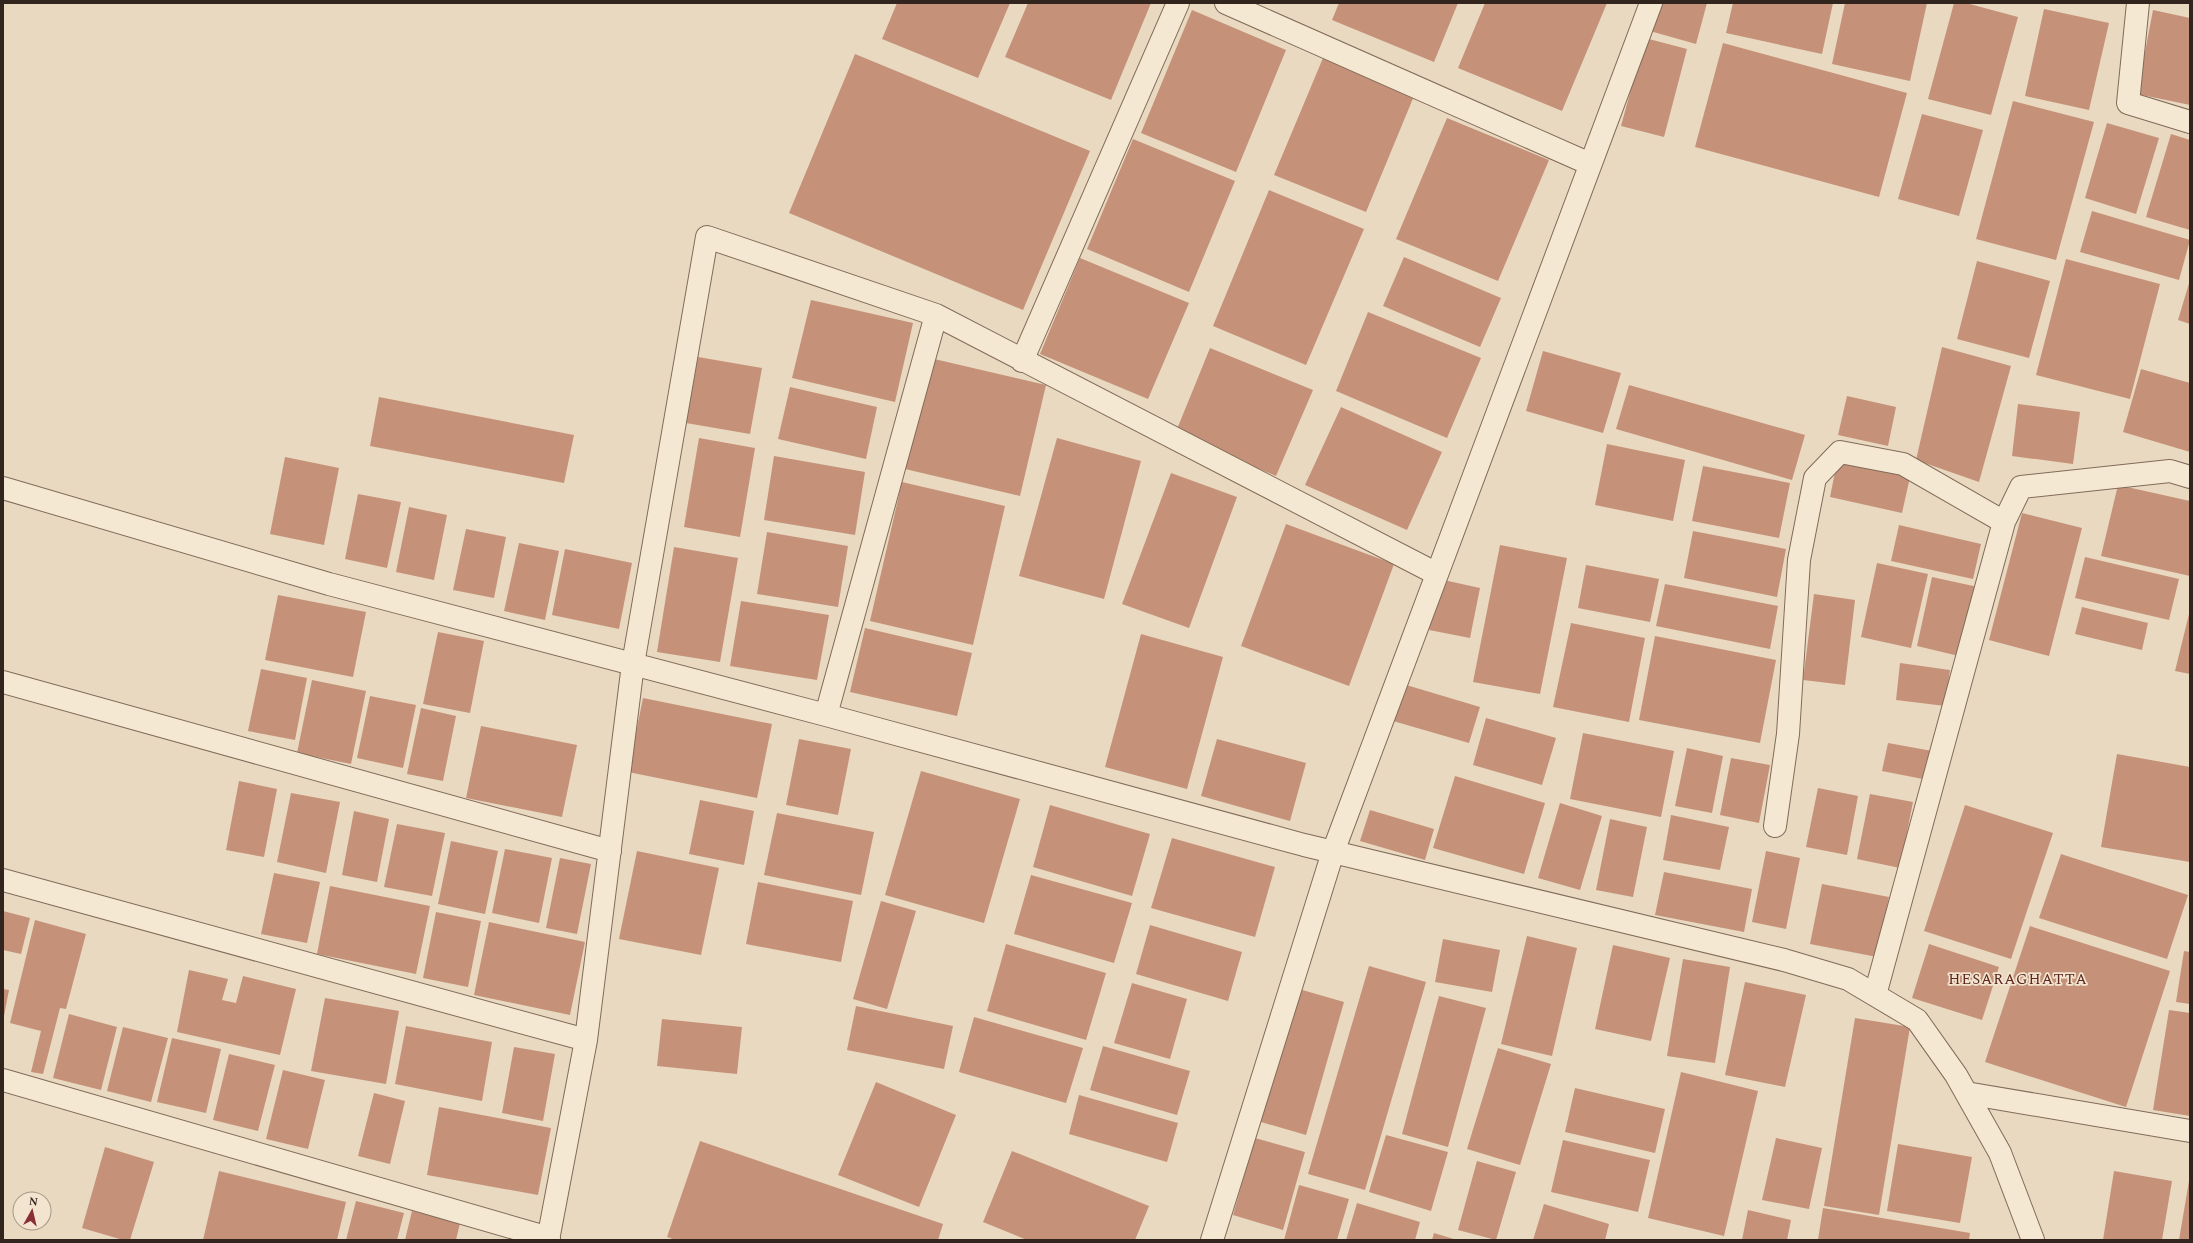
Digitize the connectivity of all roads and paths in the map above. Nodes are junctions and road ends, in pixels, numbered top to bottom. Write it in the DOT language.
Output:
graph roads {
  1 [pos="1178,3"];
  2 [pos="1226,3"];
  3 [pos="1651,3"];
  4 [pos="2138,3"];
  5 [pos="2190,122"];
  6 [pos="1590,164"];
  7 [pos="936,315"];
  8 [pos="1022,361"];
  9 [pos="2190,477"];
  10 [pos="3,488"];
  11 [pos="2004,522"];
  12 [pos="1437,574"];
  13 [pos="634,664"];
  14 [pos="3,682"];
  15 [pos="826,715"];
  16 [pos="1775,826"];
  17 [pos="610,851"];
  18 [pos="1333,852"];
  19 [pos="3,880"];
  20 [pos="1875,995"];
  21 [pos="586,1040"];
  22 [pos="3,1080"];
  23 [pos="1966,1093"];
  24 [pos="2190,1131"];
  25 [pos="549,1239"];
  26 [pos="1212,1240"];
  27 [pos="2033,1240"];
  1 -- 8 [label="street"];
  2 -- 6 [label="street"];
  3 -- 6 [label="street"];
  4 -- 5 [label="street"];
  6 -- 12 [label="street"];
  7 -- 8 [label="street"];
  7 -- 13 [label="street"];
  7 -- 15 [label="street"];
  8 -- 12 [label="street"];
  9 -- 11 [label="street"];
  10 -- 13 [label="street"];
  11 -- 16 [label="street"];
  11 -- 20 [label="street"];
  12 -- 18 [label="street"];
  13 -- 15 [label="street"];
  13 -- 17 [label="street"];
  14 -- 17 [label="street"];
  15 -- 18 [label="street"];
  17 -- 21 [label="street"];
  18 -- 20 [label="street"];
  18 -- 26 [label="street"];
  19 -- 21 [label="street"];
  20 -- 23 [label="street"];
  21 -- 25 [label="street"];
  22 -- 25 [label="street"];
  23 -- 24 [label="street"];
  23 -- 27 [label="street"];
}
